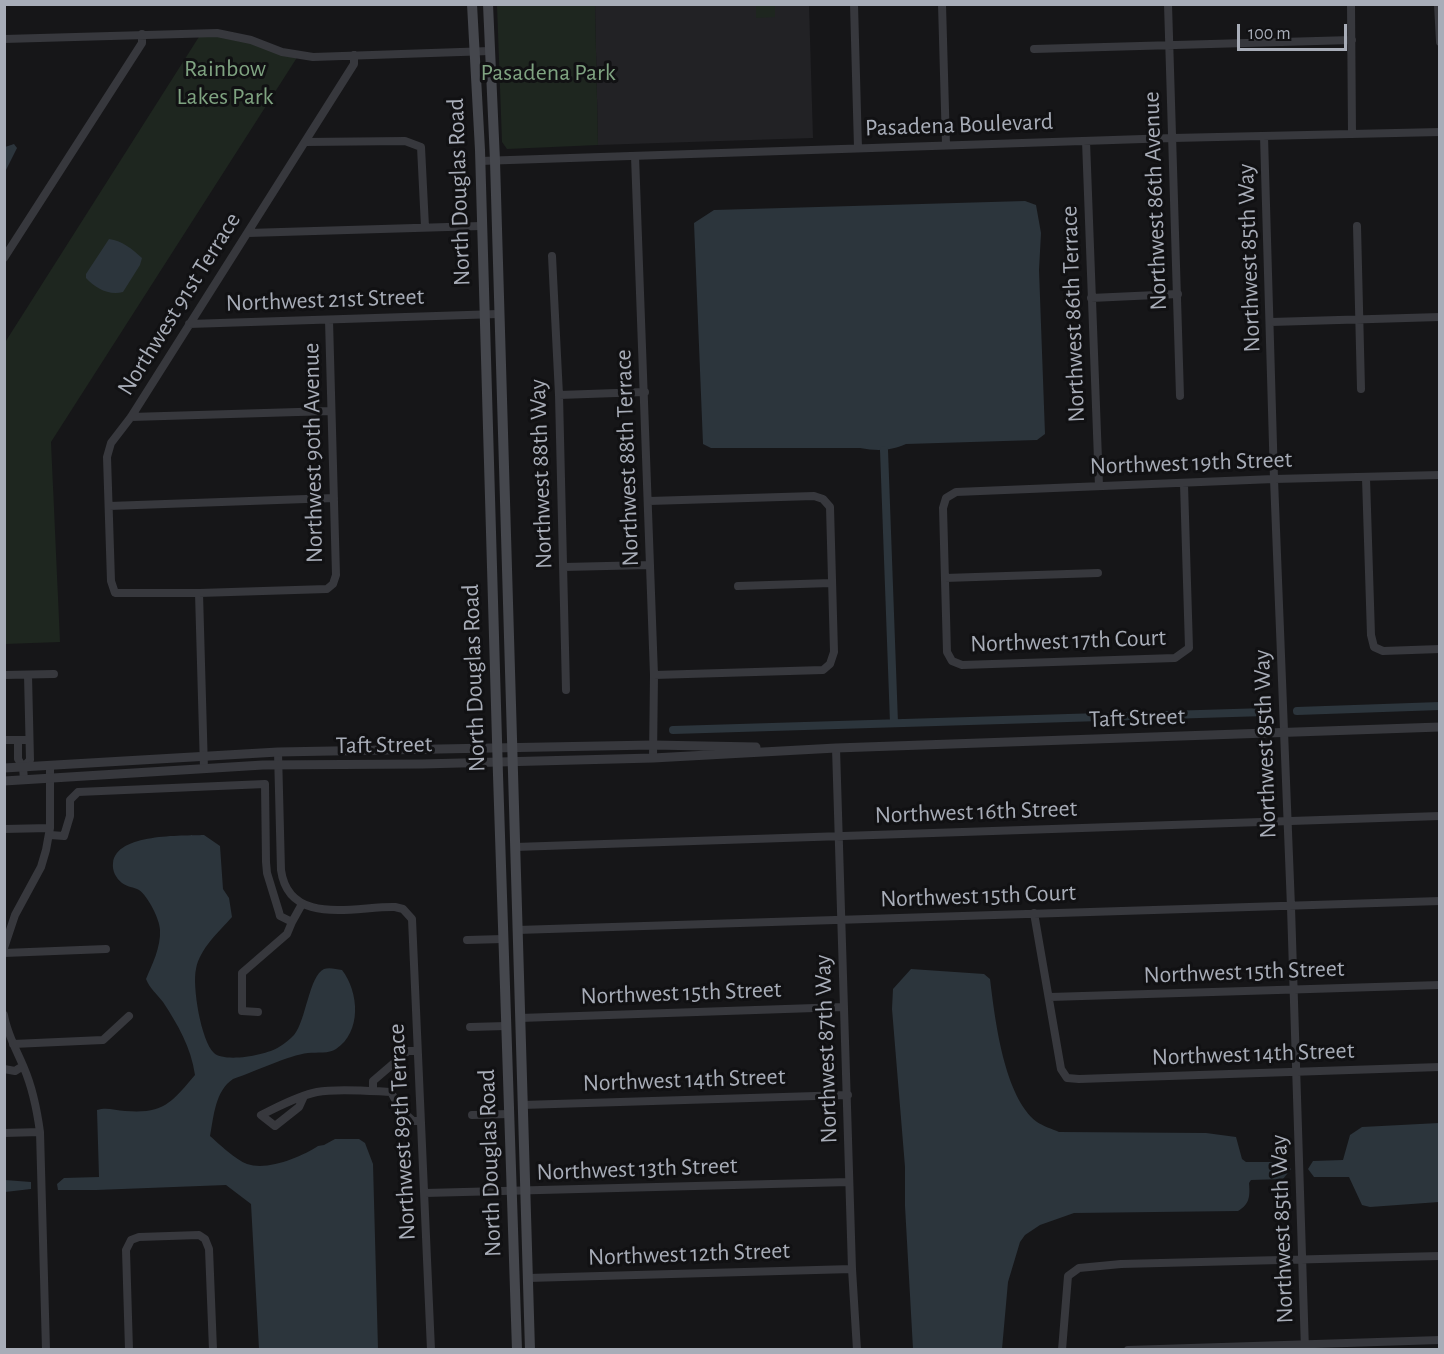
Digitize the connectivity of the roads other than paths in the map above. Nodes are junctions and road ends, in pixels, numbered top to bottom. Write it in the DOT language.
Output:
graph roads {
  1 [pos="472,4"];
  2 [pos="488,4"];
  3 [pos="854,4"];
  4 [pos="942,4"];
  5 [pos="1168,4"];
  6 [pos="1351,4"];
  7 [pos="1438,4"];
  8 [pos="142,34"];
  9 [pos="4,39"];
  10 [pos="1352,40"];
  11 [pos="1440,42"];
  12 [pos="1170,47"];
  13 [pos="1034,50"];
  14 [pos="476,51"];
  15 [pos="490,51"];
  16 [pos="354,55"];
  17 [pos="1440,132"];
  18 [pos="1352,134"];
  19 [pos="1264,136"];
  20 [pos="1173,138"];
  21 [pos="1086,141"];
  22 [pos="305,142"];
  23 [pos="946,145"];
  24 [pos="858,148"];
  25 [pos="635,156"];
  26 [pos="480,161"];
  27 [pos="495,161"];
  28 [pos="482,226"];
  29 [pos="1357,226"];
  30 [pos="425,227"];
  31 [pos="248,233"];
  32 [pos="552,256"];
  33 [pos="4,258"];
  34 [pos="1178,294"];
  35 [pos="1091,298"];
  36 [pos="484,314"];
  37 [pos="498,314"];
  38 [pos="1440,317"];
  39 [pos="329,320"];
  40 [pos="1360,320"];
  41 [pos="1271,322"];
  42 [pos="189,324"];
  43 [pos="1361,389"];
  44 [pos="645,392"];
  45 [pos="559,395"];
  46 [pos="1180,396"];
  47 [pos="331,411"];
  48 [pos="131,417"];
  49 [pos="1440,475"];
  50 [pos="1366,478"];
  51 [pos="1274,479"];
  52 [pos="1184,484"];
  53 [pos="1099,486"];
  54 [pos="334,498"];
  55 [pos="649,501"];
  56 [pos="109,506"];
  57 [pos="649,565"];
  58 [pos="564,567"];
  59 [pos="1098,573"];
  60 [pos="945,578"];
  61 [pos="831,583"];
  62 [pos="738,586"];
  63 [pos="199,593"];
  64 [pos="1440,649"];
  65 [pos="54,674"];
  66 [pos="4,675"];
  67 [pos="28,675"];
  68 [pos="654,675"];
  69 [pos="566,690"];
  70 [pos="1440,727"];
  71 [pos="1284,733"];
  72 [pos="4,740"];
  73 [pos="18,740"];
  74 [pos="29,740"];
  75 [pos="653,745"];
  76 [pos="497,748"];
  77 [pos="511,748"];
  78 [pos="836,748"];
  79 [pos="278,752"];
  80 [pos="204,756"];
  81 [pos="653,758"];
  82 [pos="497,761"];
  83 [pos="512,761"];
  84 [pos="50,765"];
  85 [pos="278,765"];
  86 [pos="24,767"];
  87 [pos="4,768"];
  88 [pos="204,769"];
  89 [pos="24,780"];
  90 [pos="50,780"];
  91 [pos="4,781"];
  92 [pos="1440,816"];
  93 [pos="1287,821"];
  94 [pos="4,829"];
  95 [pos="50,832"];
  96 [pos="838,836"];
  97 [pos="515,847"];
  98 [pos="501,858"];
  99 [pos="1440,902"];
  100 [pos="302,904"];
  101 [pos="1291,907"];
  102 [pos="4,913"];
  103 [pos="1034,913"];
  104 [pos="15,915"];
  105 [pos="843,920"];
  106 [pos="292,922"];
  107 [pos="517,925"];
  108 [pos="503,939"];
  109 [pos="467,940"];
  110 [pos="106,949"];
  111 [pos="4,950"];
  112 [pos="1440,985"];
  113 [pos="1293,990"];
  114 [pos="1050,997"];
  115 [pos="844,1007"];
  116 [pos="258,1012"];
  117 [pos="4,1016"];
  118 [pos="129,1016"];
  119 [pos="520,1018"];
  120 [pos="506,1026"];
  121 [pos="470,1027"];
  122 [pos="13,1044"];
  123 [pos="417,1051"];
  124 [pos="23,1066"];
  125 [pos="1440,1067"];
  126 [pos="4,1069"];
  127 [pos="1296,1071"];
  128 [pos="373,1091"];
  129 [pos="848,1095"];
  130 [pos="304,1096"];
  131 [pos="522,1105"];
  132 [pos="509,1114"];
  133 [pos="472,1115"];
  134 [pos="420,1121"];
  135 [pos="40,1132"];
  136 [pos="4,1133"];
  137 [pos="849,1182"];
  138 [pos="511,1192"];
  139 [pos="525,1192"];
  140 [pos="425,1193"];
  141 [pos="1440,1256"];
  142 [pos="1302,1260"];
  143 [pos="852,1269"];
  144 [pos="528,1278"];
  145 [pos="1440,1340"];
  146 [pos="1305,1347"];
  147 [pos="46,1350"];
  148 [pos="129,1350"];
  149 [pos="213,1350"];
  150 [pos="431,1350"];
  151 [pos="517,1350"];
  152 [pos="530,1350"];
  153 [pos="856,1350"];
  154 [pos="1062,1350"];
  155 [pos="1128,1350"];
  1 -- 14 [label="main road, North Douglas Road"];
  2 -- 15 [label="main road, North Douglas Road"];
  3 -- 24 [label="street"];
  4 -- 23 [label="street"];
  5 -- 12 [label="street, Northwest 86th Avenue"];
  6 -- 10 [label="street"];
  7 -- 11 [label="street"];
  8 -- 9 [label="street"];
  8 -- 16 [label="street"];
  8 -- 33 [label="street"];
  10 -- 12 [label="street"];
  10 -- 18 [label="street"];
  12 -- 13 [label="street"];
  12 -- 20 [label="street, Northwest 86th Avenue"];
  14 -- 15 [label="street"];
  14 -- 16 [label="street"];
  14 -- 26 [label="main road, North Douglas Road"];
  15 -- 27 [label="main road, North Douglas Road"];
  16 -- 22 [label="street, Northwest 91st Terrace"];
  17 -- 18 [label="street, Pasadena Boulevard"];
  18 -- 19 [label="street, Pasadena Boulevard"];
  19 -- 20 [label="street, Pasadena Boulevard"];
  19 -- 41 [label="street, Northwest 85th Way"];
  20 -- 21 [label="street, Pasadena Boulevard"];
  20 -- 34 [label="street, Northwest 86th Avenue"];
  21 -- 23 [label="street, Pasadena Boulevard"];
  21 -- 35 [label="street, Northwest 86th Terrace"];
  22 -- 30 [label="street"];
  22 -- 31 [label="street, Northwest 91st Terrace"];
  23 -- 24 [label="street, Pasadena Boulevard"];
  24 -- 25 [label="street, Pasadena Boulevard"];
  25 -- 27 [label="street, Pasadena Boulevard"];
  25 -- 44 [label="street, Northwest 88th Terrace"];
  26 -- 27 [label="street, Pasadena Boulevard"];
  26 -- 28 [label="main road, North Douglas Road"];
  27 -- 37 [label="main road, North Douglas Road"];
  28 -- 30 [label="street"];
  28 -- 36 [label="main road, North Douglas Road"];
  29 -- 40 [label="street"];
  30 -- 31 [label="street"];
  31 -- 42 [label="street, Northwest 91st Terrace"];
  32 -- 45 [label="street, Northwest 88th Way"];
  34 -- 35 [label="street"];
  34 -- 46 [label="street, Northwest 86th Avenue"];
  35 -- 53 [label="street, Northwest 86th Terrace"];
  36 -- 37 [label="street, Northwest 21st Street"];
  36 -- 39 [label="street, Northwest 21st Street"];
  36 -- 76 [label="main road, North Douglas Road"];
  37 -- 77 [label="main road, North Douglas Road"];
  38 -- 40 [label="street"];
  39 -- 42 [label="street, Northwest 21st Street"];
  39 -- 47 [label="street, Northwest 90th Avenue"];
  40 -- 41 [label="street"];
  40 -- 43 [label="street"];
  41 -- 51 [label="street, Northwest 85th Way"];
  42 -- 48 [label="street, Northwest 91st Terrace"];
  44 -- 45 [label="street"];
  44 -- 55 [label="street, Northwest 88th Terrace"];
  45 -- 58 [label="street, Northwest 88th Way"];
  47 -- 48 [label="street"];
  47 -- 54 [label="street, Northwest 90th Avenue"];
  48 -- 56 [label="street, Northwest 91st Terrace"];
  49 -- 50 [label="street, Northwest 19th Street"];
  50 -- 51 [label="street, Northwest 19th Street"];
  50 -- 64 [label="street"];
  51 -- 52 [label="street, Northwest 19th Street"];
  51 -- 71 [label="street, Northwest 85th Way"];
  52 -- 53 [label="street, Northwest 19th Street"];
  52 -- 60 [label="street, Northwest 17th Court"];
  53 -- 60 [label="street, Northwest 19th Street"];
  54 -- 56 [label="street"];
  54 -- 63 [label="street, Northwest 90th Avenue"];
  55 -- 57 [label="street, Northwest 88th Terrace"];
  55 -- 61 [label="street"];
  56 -- 63 [label="street, Northwest 91st Terrace"];
  57 -- 58 [label="street"];
  57 -- 68 [label="street, Northwest 88th Terrace"];
  58 -- 69 [label="street, Northwest 88th Way"];
  59 -- 60 [label="street"];
  61 -- 62 [label="street"];
  61 -- 68 [label="street"];
  63 -- 80 [label="street"];
  65 -- 67 [label="street"];
  66 -- 67 [label="street"];
  67 -- 74 [label="street"];
  68 -- 75 [label="street, Northwest 88th Terrace"];
  70 -- 71 [label="street, Taft Street"];
  71 -- 78 [label="street, Taft Street"];
  71 -- 93 [label="street, Northwest 85th Way"];
  72 -- 73 [label="street"];
  73 -- 74 [label="street"];
  73 -- 86 [label="street"];
  74 -- 86 [label="street"];
  75 -- 77 [label="street, Taft Street"];
  75 -- 78 [label="street, Taft Street"];
  75 -- 81 [label="street, Northwest 88th Terrace"];
  76 -- 77 [label="street, Taft Street"];
  76 -- 79 [label="street, Taft Street"];
  76 -- 82 [label="main road, North Douglas Road"];
  77 -- 83 [label="main road, North Douglas Road"];
  78 -- 81 [label="street, Taft Street"];
  78 -- 96 [label="street, Northwest 87th Way"];
  79 -- 80 [label="street, Taft Street"];
  79 -- 85 [label="street"];
  80 -- 84 [label="street, Taft Street"];
  80 -- 88 [label="street"];
  81 -- 83 [label="street, Taft Street"];
  82 -- 83 [label="street, Taft Street"];
  82 -- 85 [label="street, Taft Street"];
  82 -- 98 [label="main road, North Douglas Road"];
  83 -- 97 [label="main road, North Douglas Road"];
  84 -- 86 [label="street, Taft Street"];
  84 -- 90 [label="street"];
  85 -- 88 [label="street, Taft Street"];
  85 -- 100 [label="street"];
  86 -- 87 [label="street, Taft Street"];
  86 -- 89 [label="street"];
  88 -- 90 [label="street, Taft Street"];
  89 -- 90 [label="street, Taft Street"];
  89 -- 91 [label="street, Taft Street"];
  90 -- 95 [label="street"];
  92 -- 93 [label="street, Northwest 16th Street"];
  93 -- 96 [label="street, Northwest 16th Street"];
  93 -- 101 [label="street, Northwest 85th Way"];
  94 -- 95 [label="street"];
  95 -- 104 [label="street"];
  95 -- 106 [label="street"];
  96 -- 97 [label="street, Northwest 16th Street"];
  96 -- 105 [label="street, Northwest 87th Way"];
  97 -- 107 [label="main road, North Douglas Road"];
  98 -- 107 [label="main road"];
  98 -- 108 [label="main road, North Douglas Road"];
  99 -- 101 [label="street, Northwest 15th Court"];
  100 -- 106 [label="street"];
  100 -- 123 [label="street, Northwest 89th Terrace"];
  101 -- 103 [label="street, Northwest 15th Court"];
  101 -- 113 [label="street, Northwest 85th Way"];
  102 -- 104 [label="street"];
  103 -- 105 [label="street, Northwest 15th Court"];
  103 -- 114 [label="street"];
  104 -- 111 [label="street"];
  105 -- 107 [label="street, Northwest 15th Court"];
  105 -- 115 [label="street, Northwest 87th Way"];
  106 -- 116 [label="street"];
  107 -- 119 [label="main road, North Douglas Road"];
  108 -- 109 [label="street"];
  108 -- 120 [label="main road, North Douglas Road"];
  110 -- 111 [label="street"];
  112 -- 113 [label="street, Northwest 15th Street"];
  113 -- 114 [label="street, Northwest 15th Street"];
  113 -- 127 [label="street, Northwest 85th Way"];
  114 -- 127 [label="street, Northwest 14th Street"];
  115 -- 119 [label="street, Northwest 15th Street"];
  115 -- 129 [label="street, Northwest 87th Way"];
  117 -- 122 [label="street"];
  118 -- 122 [label="street"];
  119 -- 131 [label="main road, North Douglas Road"];
  120 -- 121 [label="street"];
  120 -- 132 [label="main road, North Douglas Road"];
  122 -- 124 [label="street"];
  123 -- 128 [label="street"];
  123 -- 134 [label="street, Northwest 89th Terrace"];
  124 -- 126 [label="street"];
  124 -- 135 [label="street"];
  125 -- 127 [label="street, Northwest 14th Street"];
  127 -- 142 [label="street, Northwest 85th Way"];
  128 -- 130 [label="street"];
  128 -- 134 [label="street"];
  129 -- 131 [label="street, Northwest 14th Street"];
  129 -- 137 [label="street, Northwest 87th Way"];
  130 -- 130 [label="street"];
  131 -- 139 [label="main road, North Douglas Road"];
  132 -- 133 [label="street"];
  132 -- 138 [label="main road, North Douglas Road"];
  134 -- 140 [label="street, Northwest 89th Terrace"];
  135 -- 136 [label="street"];
  135 -- 147 [label="street"];
  137 -- 139 [label="street, Northwest 13th Street"];
  137 -- 143 [label="street, Northwest 87th Way"];
  138 -- 139 [label="street, Northwest 13th Street"];
  138 -- 140 [label="street, Northwest 13th Street"];
  138 -- 151 [label="main road, North Douglas Road"];
  139 -- 144 [label="main road, North Douglas Road"];
  140 -- 150 [label="street, Northwest 89th Terrace"];
  141 -- 142 [label="street"];
  142 -- 146 [label="street, Northwest 85th Way"];
  142 -- 154 [label="street"];
  143 -- 144 [label="street, Northwest 12th Street"];
  143 -- 153 [label="street, Northwest 87th Way"];
  144 -- 152 [label="main road, North Douglas Road"];
  145 -- 146 [label="street"];
  146 -- 155 [label="street"];
  148 -- 149 [label="street"];
}
